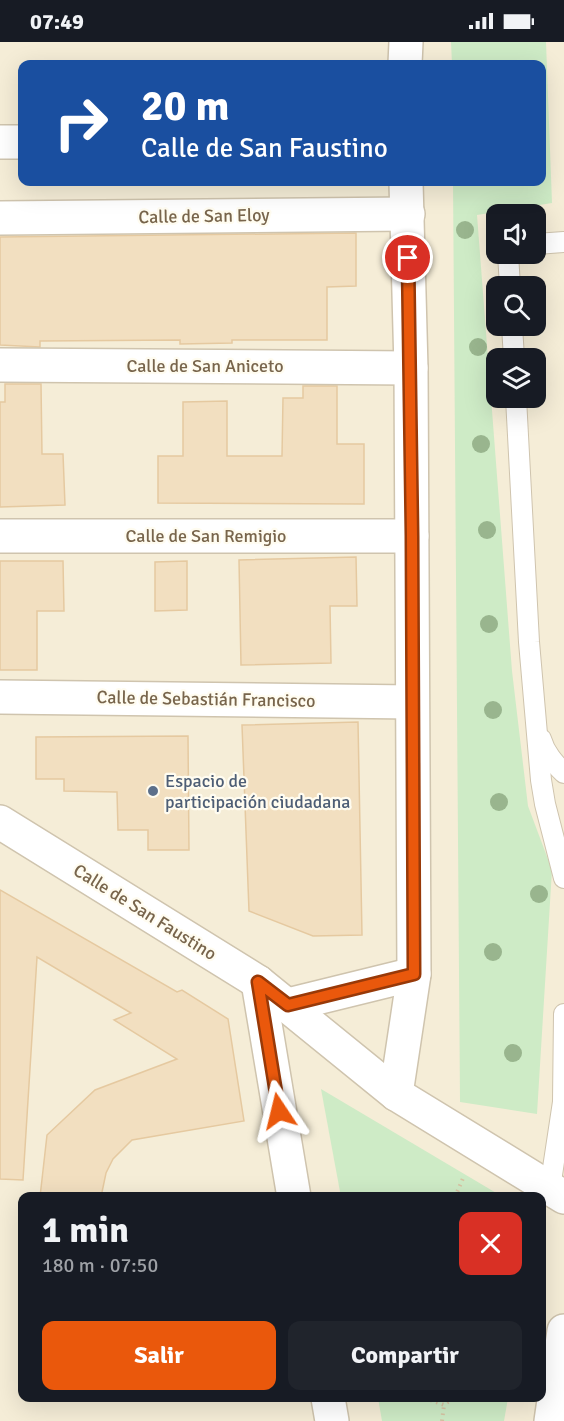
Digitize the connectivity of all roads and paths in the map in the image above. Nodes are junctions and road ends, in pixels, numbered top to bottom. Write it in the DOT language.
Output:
graph roads {
  1 [pos="406,42"];
  2 [pos="405,60"];
  3 [pos="0,142"];
  4 [pos="18,142"];
  5 [pos="406,186"];
  6 [pos="408,214"];
  7 [pos="0,218"];
  8 [pos="564,242"];
  9 [pos="546,243"];
  10 [pos="0,365"];
  11 [pos="411,368"];
  12 [pos="517,408"];
  13 [pos="0,536"];
  14 [pos="412,536"];
  15 [pos="0,697"];
  16 [pos="412,702"];
  17 [pos="537,725"];
  18 [pos="564,773"];
  19 [pos="541,780"];
  20 [pos="0,822"];
  21 [pos="564,824"];
  22 [pos="564,878"];
  23 [pos="414,974"];
  24 [pos="258,982"];
  25 [pos="288,1005"];
  26 [pos="564,1014"];
  27 [pos="396,1094"];
  28 [pos="293,1192"];
  29 [pos="557,1193"];
  30 [pos="564,1332"];
  31 [pos="329,1402"];
  32 [pos="436,1402"];
  33 [pos="448,1402"];
  34 [pos="444,1405"];
  35 [pos="332,1421"];
  36 [pos="442,1421"];
  37 [pos="550,1421"];
  1 -- 2 [label="street"];
  3 -- 4 [label="street"];
  5 -- 6 [label="street"];
  6 -- 7 [label="street, Calle de San Eloy"];
  6 -- 11 [label="street"];
  8 -- 9 [label="lane"];
  10 -- 11 [label="street, Calle de San Aniceto"];
  11 -- 14 [label="street"];
  12 -- 17 [label="lane"];
  13 -- 14 [label="street, Calle de San Remigio"];
  14 -- 16 [label="street"];
  15 -- 16 [label="street, Calle de Sebastián Francisco"];
  16 -- 23 [label="street"];
  17 -- 18 [label="lane"];
  17 -- 19 [label="lane"];
  19 -- 21 [label="lane"];
  19 -- 22 [label="lane"];
  20 -- 24 [label="street, Calle de San Faustino"];
  23 -- 25 [label="street"];
  23 -- 27 [label="street"];
  24 -- 25 [label="street, Calle de San Faustino"];
  24 -- 28 [label="street"];
  25 -- 27 [label="street, Calle de San Faustino"];
  26 -- 29 [label="lane"];
  27 -- 29 [label="street, Calle de San Faustino"];
  30 -- 37 [label="street"];
  31 -- 35 [label="street"];
  32 -- 34 [label="path"];
  33 -- 34 [label="path"];
  34 -- 36 [label="path"];
}
